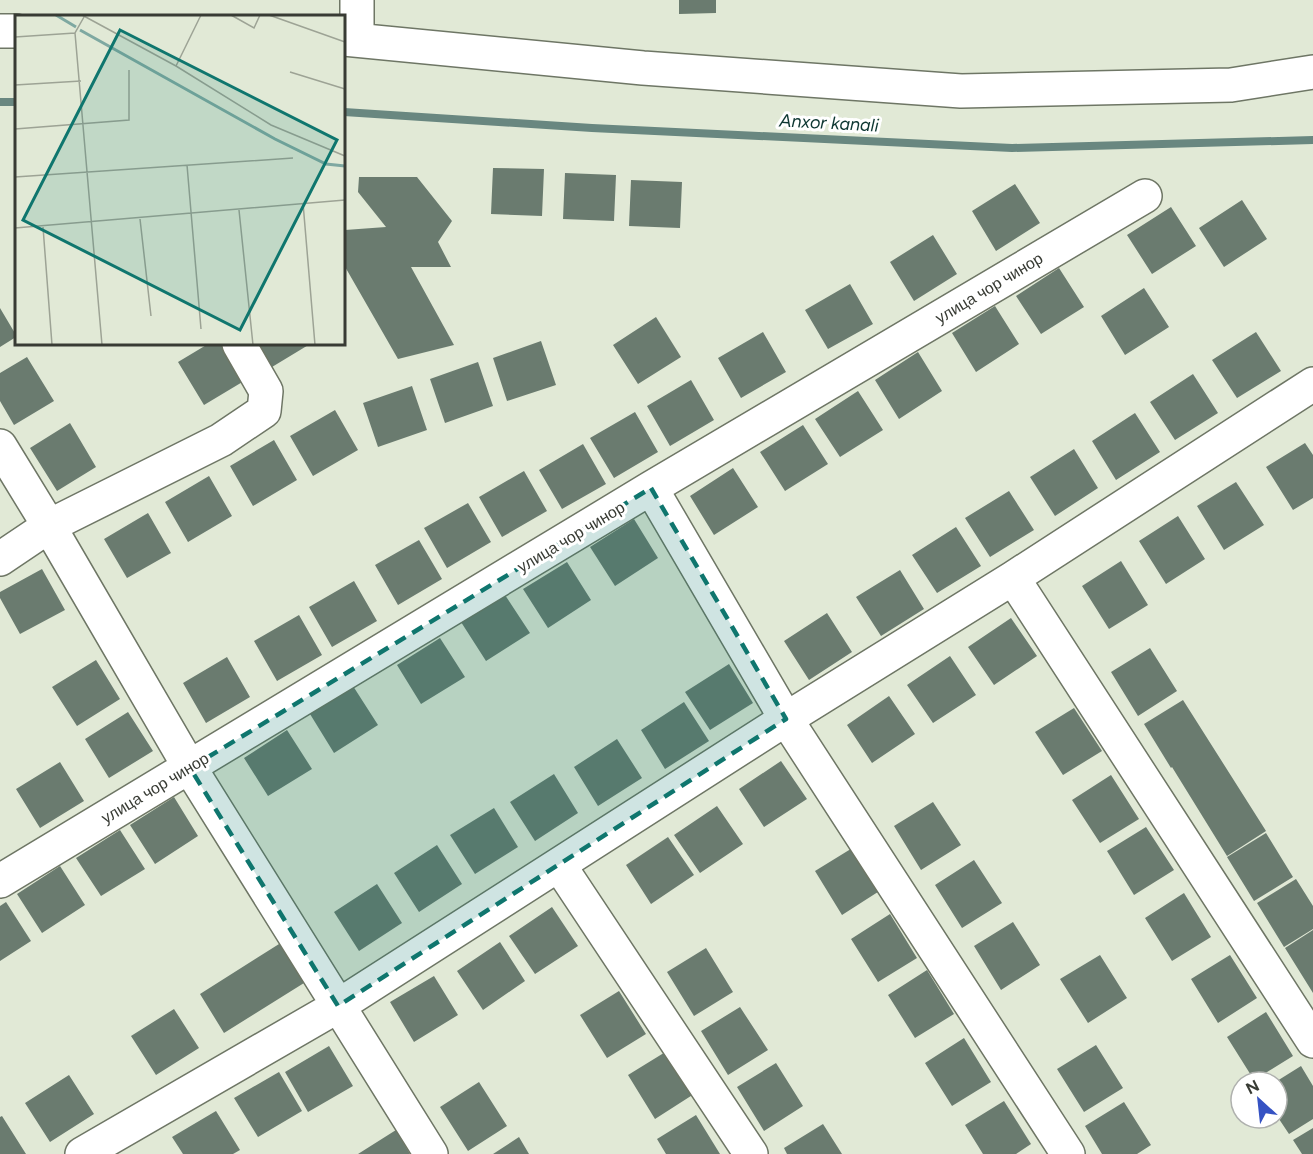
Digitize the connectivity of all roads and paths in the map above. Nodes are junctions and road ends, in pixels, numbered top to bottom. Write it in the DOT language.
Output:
graph roads {
  1 [pos="357,0"];
  2 [pos="350,39"];
  3 [pos="1313,72"];
  4 [pos="1145,196"];
  5 [pos="240,345"];
  6 [pos="1311,389"];
  7 [pos="0,446"];
  8 [pos="651,488"];
  9 [pos="49,526"];
  10 [pos="0,559"];
  11 [pos="1013,579"];
  12 [pos="786,719"];
  13 [pos="190,768"];
  14 [pos="559,865"];
  15 [pos="0,881"];
  16 [pos="338,1006"];
  17 [pos="1313,1041"];
  18 [pos="116,1145"];
  19 [pos="82,1154"];
  20 [pos="431,1154"];
  21 [pos="752,1154"];
  22 [pos="1068,1154"];
  1 -- 2 [label="street"];
  2 -- 3 [label="street"];
  4 -- 8 [label="street, улица чор чинор"];
  5 -- 9 [label="street"];
  6 -- 11 [label="street"];
  7 -- 9 [label="street"];
  8 -- 12 [label="street"];
  8 -- 13 [label="street, улица чор чинор"];
  9 -- 10 [label="street"];
  9 -- 13 [label="street"];
  11 -- 12 [label="street"];
  11 -- 17 [label="street"];
  12 -- 14 [label="street"];
  12 -- 22 [label="street"];
  13 -- 15 [label="street, улица чор чинор"];
  13 -- 16 [label="street"];
  14 -- 16 [label="street"];
  14 -- 21 [label="street"];
  16 -- 18 [label="street"];
  16 -- 20 [label="street"];
  18 -- 19 [label="street"];
}
